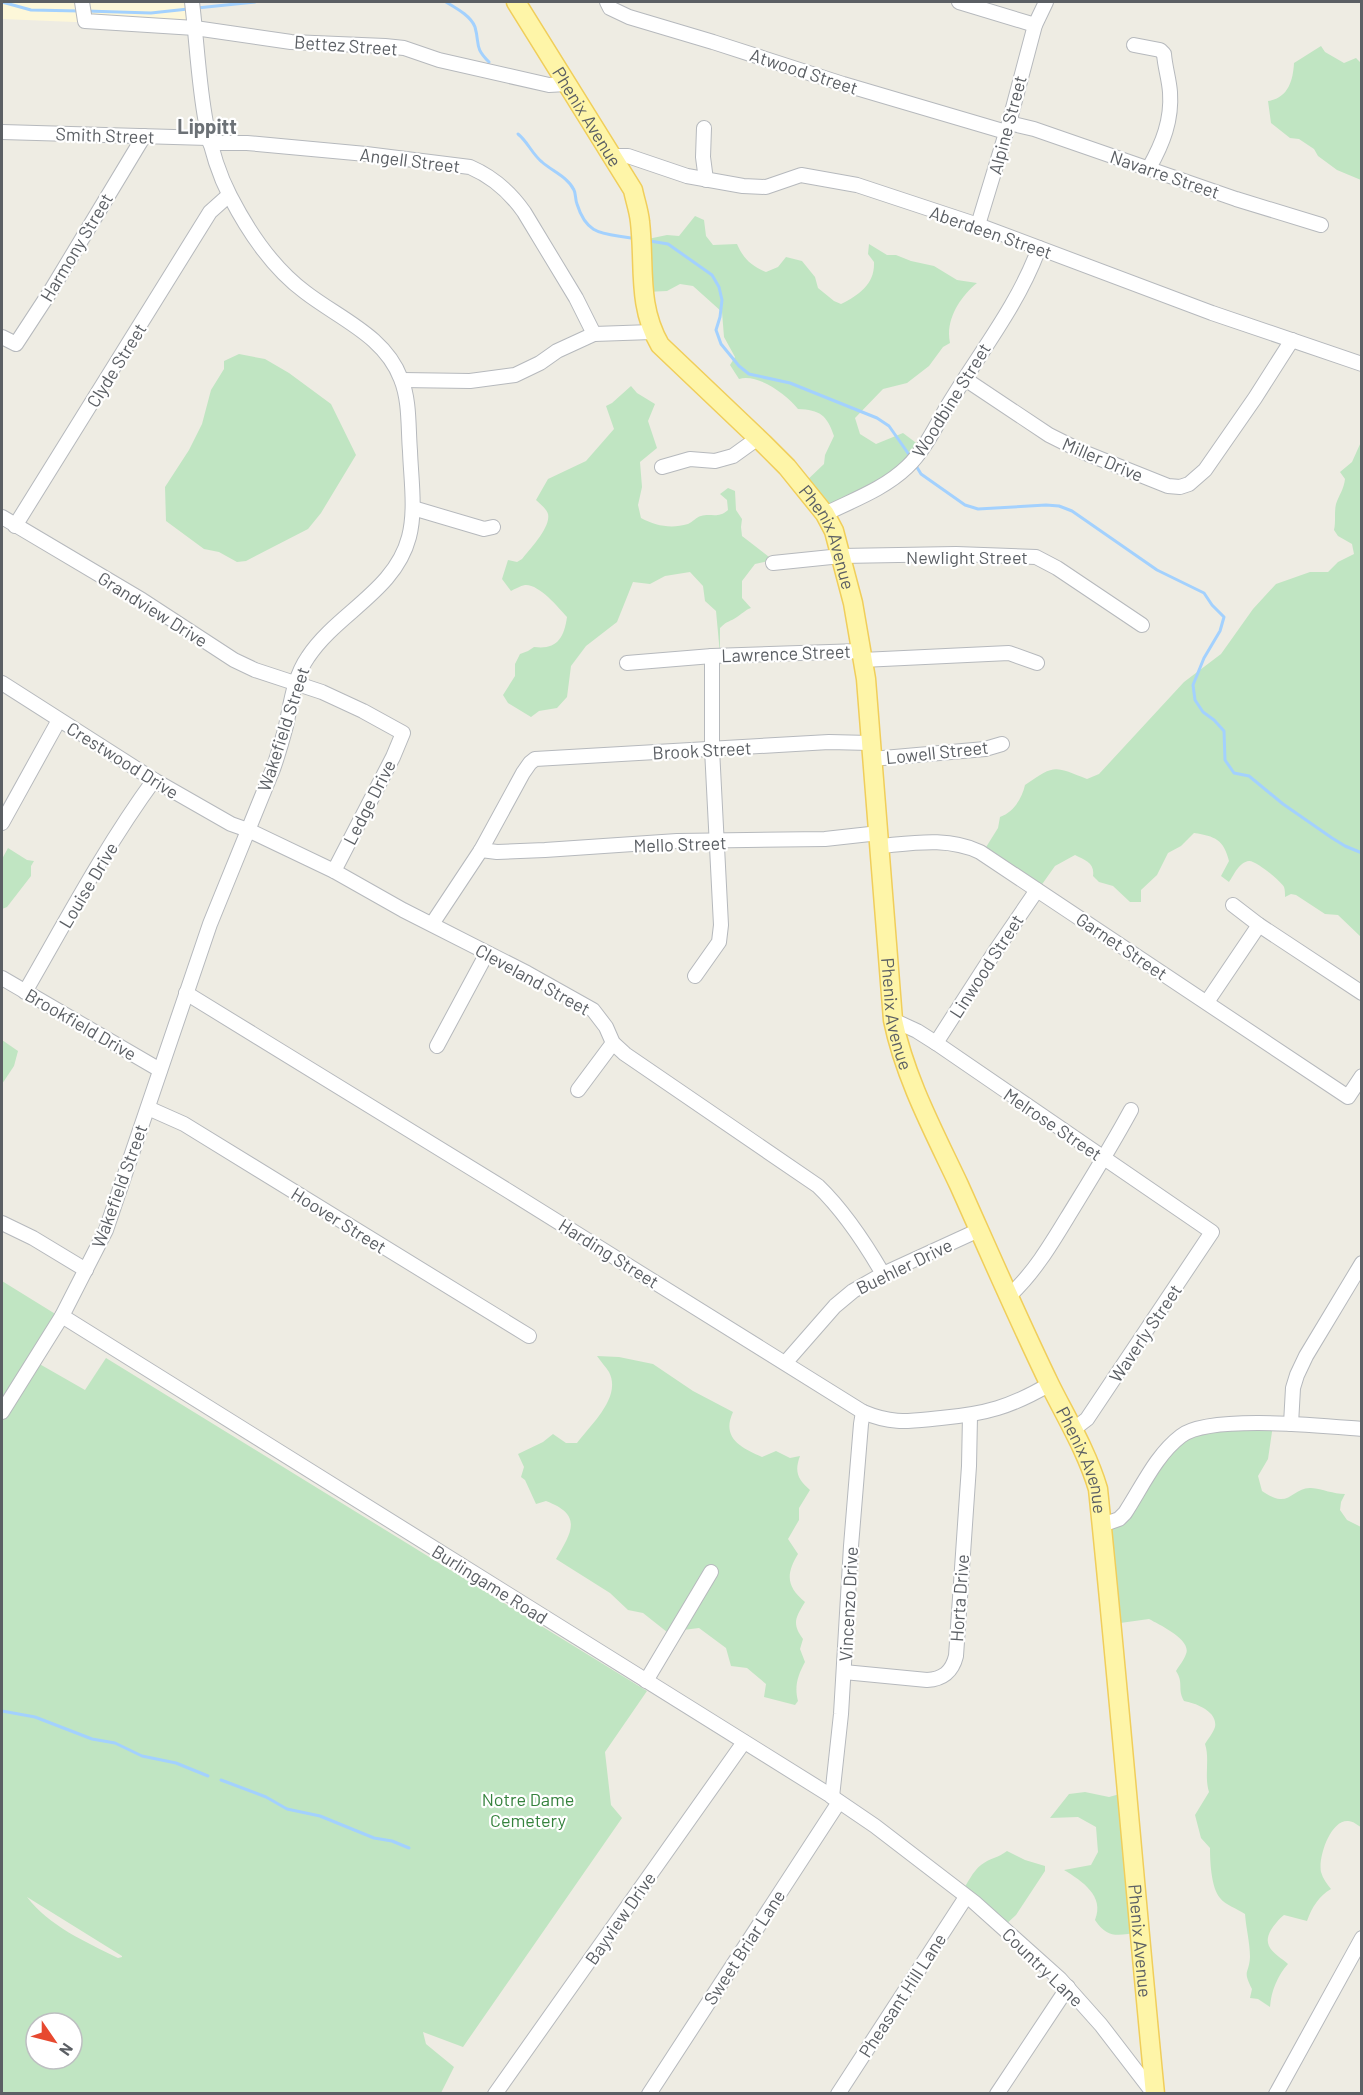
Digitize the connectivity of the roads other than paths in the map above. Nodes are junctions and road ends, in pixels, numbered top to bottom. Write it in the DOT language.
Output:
graph roads {
  1 [pos="82,2"];
  2 [pos="192,2"];
  3 [pos="516,2"];
  4 [pos="607,2"];
  5 [pos="959,2"];
  6 [pos="1046,2"];
  7 [pos="1035,25"];
  8 [pos="195,28"];
  9 [pos="1134,45"];
  10 [pos="566,84"];
  11 [pos="704,128"];
  12 [pos="1008,128"];
  13 [pos="2,132"];
  14 [pos="144,136"];
  15 [pos="209,140"];
  16 [pos="613,156"];
  17 [pos="1149,168"];
  18 [pos="706,180"];
  19 [pos="229,195"];
  20 [pos="978,225"];
  21 [pos="1321,225"];
  22 [pos="1039,248"];
  23 [pos="652,332"];
  24 [pos="594,334"];
  25 [pos="2,337"];
  26 [pos="1292,340"];
  27 [pos="1362,364"];
  28 [pos="402,380"];
  29 [pos="965,380"];
  30 [pos="758,438"];
  31 [pos="662,467"];
  32 [pos="413,508"];
  33 [pos="825,514"];
  34 [pos="2,517"];
  35 [pos="15,526"];
  36 [pos="493,527"];
  37 [pos="841,556"];
  38 [pos="773,563"];
  39 [pos="1142,625"];
  40 [pos="861,655"];
  41 [pos="712,656"];
  42 [pos="627,663"];
  43 [pos="1037,663"];
  44 [pos="2,683"];
  45 [pos="296,683"];
  46 [pos="59,720"];
  47 [pos="403,733"];
  48 [pos="1002,744"];
  49 [pos="712,749"];
  50 [pos="871,751"];
  51 [pos="154,780"];
  52 [pos="2,823"];
  53 [pos="248,830"];
  54 [pos="879,840"];
  55 [pos="718,842"];
  56 [pos="481,850"];
  57 [pos="334,871"];
  58 [pos="1037,890"];
  59 [pos="1233,905"];
  60 [pos="432,924"];
  61 [pos="1259,925"];
  62 [pos="487,953"];
  63 [pos="695,976"];
  64 [pos="2,978"];
  65 [pos="25,992"];
  66 [pos="186,993"];
  67 [pos="1362,993"];
  68 [pos="1207,1002"];
  69 [pos="893,1020"];
  70 [pos="613,1043"];
  71 [pos="936,1043"];
  72 [pos="437,1046"];
  73 [pos="160,1070"];
  74 [pos="1362,1076"];
  75 [pos="578,1090"];
  76 [pos="148,1108"];
  77 [pos="1131,1110"];
  78 [pos="1105,1159"];
  79 [pos="2,1223"];
  80 [pos="979,1230"];
  81 [pos="1212,1232"];
  82 [pos="1362,1263"];
  83 [pos="86,1270"];
  84 [pos="883,1274"];
  85 [pos="1009,1296"];
  86 [pos="62,1316"];
  87 [pos="529,1336"];
  88 [pos="786,1362"];
  89 [pos="1050,1384"];
  90 [pos="2,1412"];
  91 [pos="864,1412"];
  92 [pos="970,1416"];
  93 [pos="1291,1424"];
  94 [pos="1074,1429"];
  95 [pos="1362,1429"];
  96 [pos="1100,1507"];
  97 [pos="1129,1507"];
  98 [pos="1102,1525"];
  99 [pos="711,1572"];
  100 [pos="844,1672"];
  101 [pos="646,1681"];
  102 [pos="744,1742"];
  103 [pos="836,1799"];
  104 [pos="915,1856"];
  105 [pos="966,1896"];
  106 [pos="1362,1938"];
  107 [pos="1068,1987"];
  108 [pos="495,2094"];
  109 [pos="648,2094"];
  110 [pos="838,2094"];
  111 [pos="997,2094"];
  112 [pos="1155,2094"];
  113 [pos="1276,2094"];
  1 -- 8 [label="street, Bettez Street"];
  2 -- 8 [label="street, Wakefield Street"];
  3 -- 10 [label="main road, Phenix Avenue"];
  4 -- 12 [label="street, Atwood Street"];
  5 -- 7 [label="street"];
  6 -- 7 [label="street, Alpine Street"];
  7 -- 12 [label="street, Alpine Street"];
  8 -- 10 [label="street, Bettez Street"];
  8 -- 15 [label="street, Wakefield Street"];
  9 -- 17 [label="street"];
  10 -- 16 [label="main road, Phenix Avenue"];
  11 -- 18 [label="street"];
  12 -- 17 [label="street, Navarre Street"];
  12 -- 20 [label="street, Alpine Street"];
  13 -- 14 [label="street, Smith Street"];
  14 -- 15 [label="street, Smith Street"];
  14 -- 25 [label="street, Harmony Street"];
  15 -- 19 [label="street, Wakefield Street"];
  15 -- 24 [label="street, Angell Street"];
  16 -- 18 [label="street, Aberdeen Street"];
  16 -- 23 [label="main road, Phenix Avenue"];
  17 -- 21 [label="street, Navarre Street"];
  18 -- 20 [label="street, Aberdeen Street"];
  19 -- 28 [label="street, Wakefield Street"];
  19 -- 35 [label="street, Clyde Street"];
  20 -- 22 [label="street, Aberdeen Street"];
  22 -- 26 [label="street, Aberdeen Street"];
  22 -- 29 [label="street, Woodbine Street"];
  23 -- 24 [label="street"];
  23 -- 30 [label="main road, Phenix Avenue"];
  24 -- 28 [label="street"];
  26 -- 27 [label="street, Aberdeen Street"];
  26 -- 29 [label="street, Miller Drive"];
  28 -- 32 [label="street, Wakefield Street"];
  29 -- 33 [label="street, Woodbine Street"];
  30 -- 31 [label="street"];
  30 -- 33 [label="main road, Phenix Avenue"];
  32 -- 36 [label="street"];
  32 -- 45 [label="street, Wakefield Street"];
  33 -- 37 [label="main road, Phenix Avenue"];
  34 -- 35 [label="street"];
  35 -- 45 [label="street, Grandview Drive"];
  37 -- 38 [label="street, Newlight Street"];
  37 -- 39 [label="street, Newlight Street"];
  37 -- 40 [label="main road, Phenix Avenue"];
  40 -- 41 [label="street, Lawrence Street"];
  40 -- 43 [label="street, Lawrence Street"];
  40 -- 50 [label="main road, Phenix Avenue"];
  41 -- 42 [label="street, Lawrence Street"];
  41 -- 49 [label="street"];
  44 -- 46 [label="street, Crestwood Drive"];
  45 -- 47 [label="street, Grandview Drive"];
  45 -- 53 [label="street, Wakefield Street"];
  46 -- 51 [label="street, Crestwood Drive"];
  46 -- 52 [label="street"];
  47 -- 57 [label="street, Ledge Drive"];
  48 -- 50 [label="street, Lowell Street"];
  49 -- 50 [label="street, Brook Street"];
  49 -- 55 [label="street"];
  49 -- 56 [label="street, Brook Street"];
  50 -- 54 [label="main road, Phenix Avenue"];
  51 -- 53 [label="street, Crestwood Drive"];
  51 -- 65 [label="street, Louise Drive"];
  53 -- 57 [label="street, Cleveland Street"];
  53 -- 66 [label="street, Wakefield Street"];
  54 -- 55 [label="street, Mello Street"];
  54 -- 58 [label="street, Garnet Street"];
  54 -- 69 [label="main road, Phenix Avenue"];
  55 -- 56 [label="street, Mello Street"];
  55 -- 63 [label="street"];
  56 -- 60 [label="street"];
  57 -- 60 [label="street, Cleveland Street"];
  58 -- 68 [label="street, Garnet Street"];
  58 -- 71 [label="street, Linwood Street"];
  59 -- 61 [label="street"];
  60 -- 62 [label="street, Cleveland Street"];
  61 -- 67 [label="street"];
  61 -- 68 [label="street"];
  62 -- 70 [label="street, Cleveland Street"];
  62 -- 72 [label="street"];
  64 -- 65 [label="street, Brookfield Drive"];
  65 -- 73 [label="street, Brookfield Drive"];
  66 -- 73 [label="street, Wakefield Street"];
  66 -- 88 [label="street, Harding Street"];
  68 -- 74 [label="street, Garnet Street"];
  69 -- 71 [label="street, Melrose Street"];
  69 -- 80 [label="main road, Phenix Avenue"];
  70 -- 75 [label="street"];
  70 -- 84 [label="street, Cleveland Street"];
  71 -- 78 [label="street, Melrose Street"];
  73 -- 76 [label="street, Wakefield Street"];
  76 -- 83 [label="street, Wakefield Street"];
  76 -- 87 [label="street, Hoover Street"];
  77 -- 78 [label="street"];
  78 -- 81 [label="street, Melrose Street"];
  78 -- 85 [label="street"];
  79 -- 83 [label="street"];
  80 -- 84 [label="street, Buehler Drive"];
  80 -- 85 [label="main road, Phenix Avenue"];
  81 -- 94 [label="street, Waverly Street"];
  82 -- 93 [label="street"];
  83 -- 86 [label="street, Wakefield Street"];
  84 -- 88 [label="street, Buehler Drive"];
  85 -- 89 [label="main road, Phenix Avenue"];
  86 -- 90 [label="street, Wakefield Street"];
  86 -- 101 [label="street, Burlingame Road"];
  88 -- 91 [label="street, Harding Street"];
  89 -- 92 [label="street, Harding Street"];
  89 -- 94 [label="main road, Phenix Avenue"];
  91 -- 92 [label="street, Harding Street"];
  91 -- 100 [label="street, Vincenzo Drive"];
  92 -- 100 [label="street, Horta Drive"];
  93 -- 95 [label="street"];
  93 -- 97 [label="street"];
  94 -- 96 [label="main road, Phenix Avenue"];
  96 -- 97 [label="street"];
  96 -- 98 [label="main road, Phenix Avenue"];
  97 -- 98 [label="street"];
  98 -- 112 [label="main road, Phenix Avenue"];
  99 -- 101 [label="street"];
  100 -- 103 [label="street, Vincenzo Drive"];
  101 -- 102 [label="street, Burlingame Road"];
  102 -- 103 [label="street, Burlingame Road"];
  102 -- 108 [label="street, Bayview Drive"];
  103 -- 104 [label="street, Burlingame Road"];
  103 -- 109 [label="street, Sweet Briar Lane"];
  104 -- 105 [label="street, Country Lane"];
  105 -- 107 [label="street, Country Lane"];
  105 -- 110 [label="street, Pheasant Hill Lane"];
  106 -- 113 [label="street"];
  107 -- 111 [label="street"];
  107 -- 112 [label="street, Country Lane"];
}
